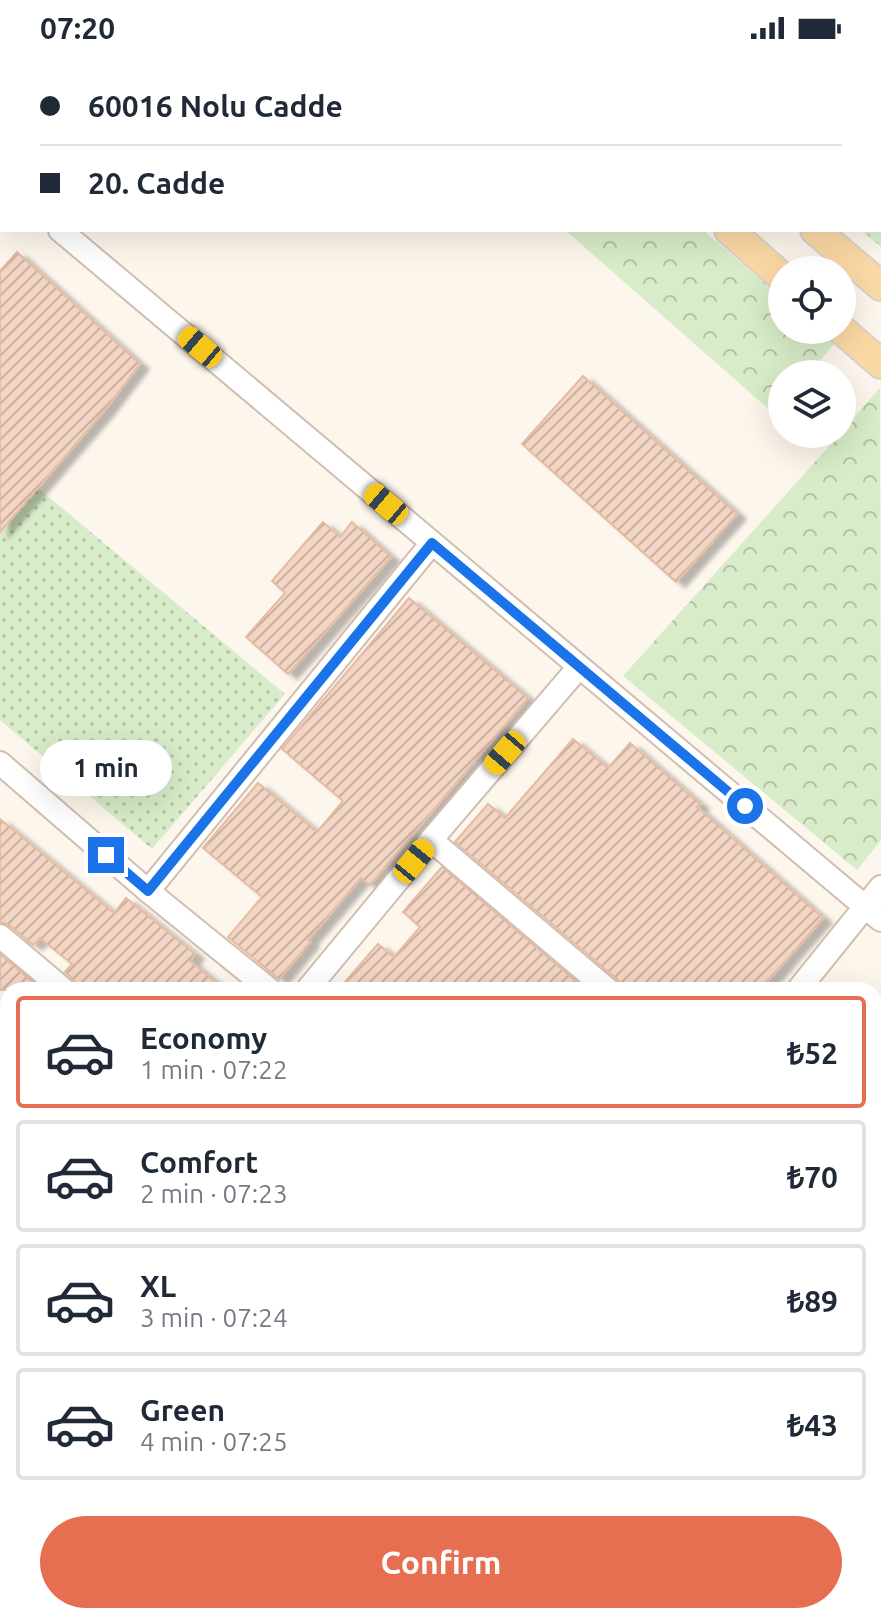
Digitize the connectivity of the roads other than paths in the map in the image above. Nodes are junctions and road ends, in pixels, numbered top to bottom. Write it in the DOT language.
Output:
graph roads {
  1 [pos="62,232"];
  2 [pos="731,232"];
  3 [pos="817,232"];
  4 [pos="768,265"];
  5 [pos="881,286"];
  6 [pos="856,342"];
  7 [pos="881,364"];
  8 [pos="432,543"];
  9 [pos="579,667"];
  10 [pos="0,763"];
  11 [pos="431,840"];
  12 [pos="881,887"];
  13 [pos="148,891"];
  14 [pos="873,913"];
  15 [pos="0,936"];
  16 [pos="55,982"];
  17 [pos="260,982"];
  18 [pos="314,982"];
  19 [pos="599,982"];
  20 [pos="806,982"];
  1 -- 8 [label="street"];
  2 -- 4 [label="main road"];
  3 -- 5 [label="main road"];
  6 -- 7 [label="main road"];
  8 -- 9 [label="street"];
  8 -- 13 [label="street"];
  9 -- 11 [label="street"];
  9 -- 14 [label="street"];
  10 -- 13 [label="street"];
  11 -- 18 [label="street"];
  11 -- 19 [label="street"];
  12 -- 14 [label="street"];
  13 -- 17 [label="street"];
  14 -- 20 [label="street"];
  15 -- 16 [label="street"];
}
